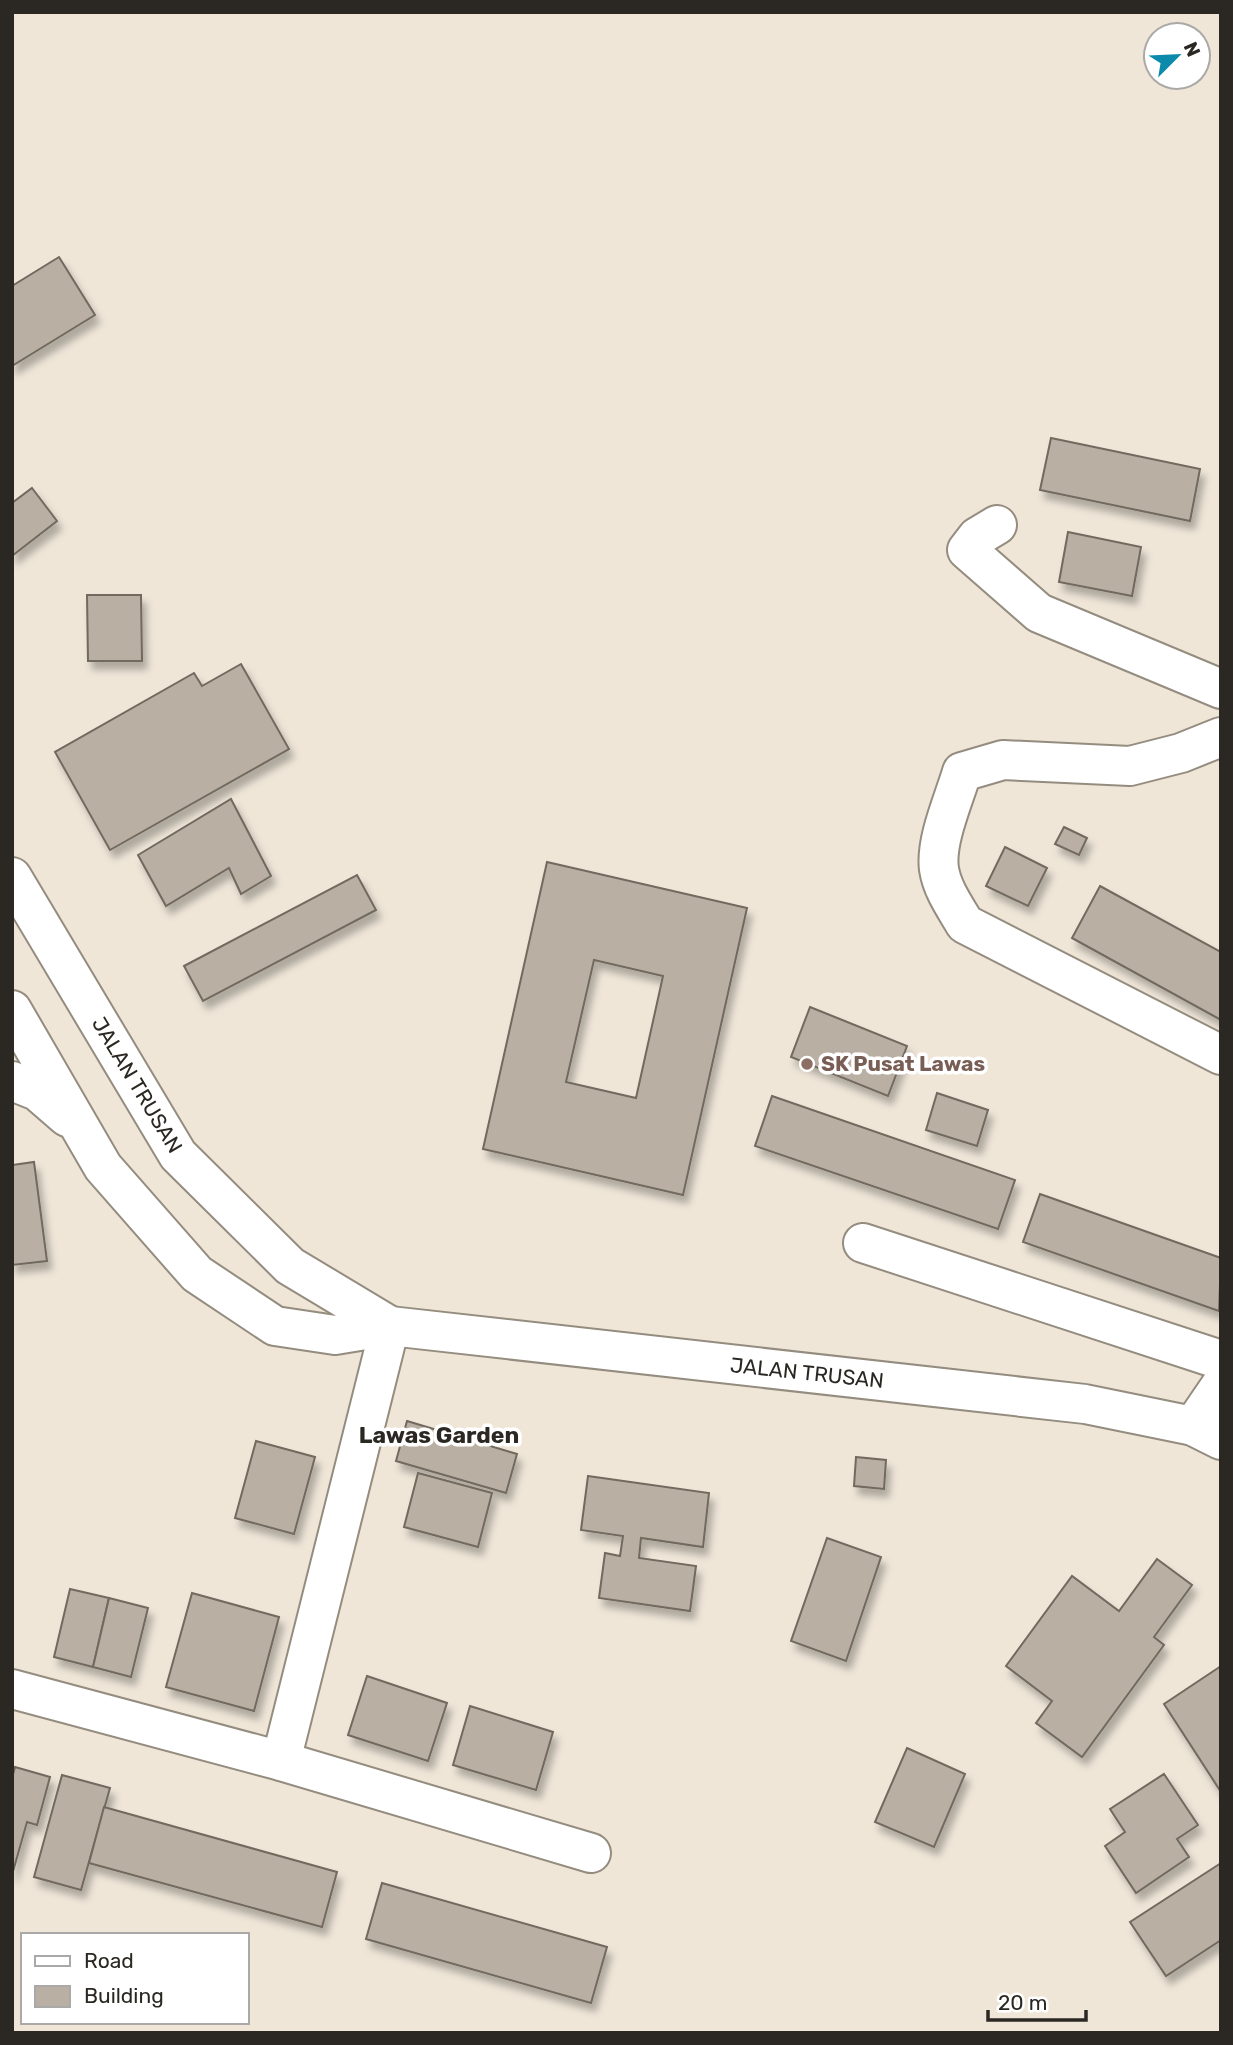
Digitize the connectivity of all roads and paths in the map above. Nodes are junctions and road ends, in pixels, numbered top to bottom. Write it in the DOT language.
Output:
graph roads {
  1 [pos="997,525"];
  2 [pos="1221,689"];
  3 [pos="1221,737"];
  4 [pos="15,887"];
  5 [pos="12,1010"];
  6 [pos="1221,1055"];
  7 [pos="12,1081"];
  8 [pos="82,1130"];
  9 [pos="863,1243"];
  10 [pos="390,1326"];
  11 [pos="1221,1360"];
  12 [pos="1221,1385"];
  13 [pos="1207,1433"];
  14 [pos="12,1689"];
  15 [pos="281,1761"];
  16 [pos="591,1853"];
  1 -- 2 [label="main road"];
  3 -- 6 [label="main road"];
  4 -- 10 [label="main road, JALAN TRUSAN"];
  5 -- 8 [label="main road, JALAN TRUSAN"];
  7 -- 8 [label="main road"];
  8 -- 10 [label="main road, JALAN TRUSAN"];
  9 -- 11 [label="main road"];
  10 -- 13 [label="main road, JALAN TRUSAN"];
  10 -- 15 [label="main road"];
  12 -- 13 [label="main road"];
  14 -- 15 [label="main road"];
  15 -- 16 [label="main road"];
}
